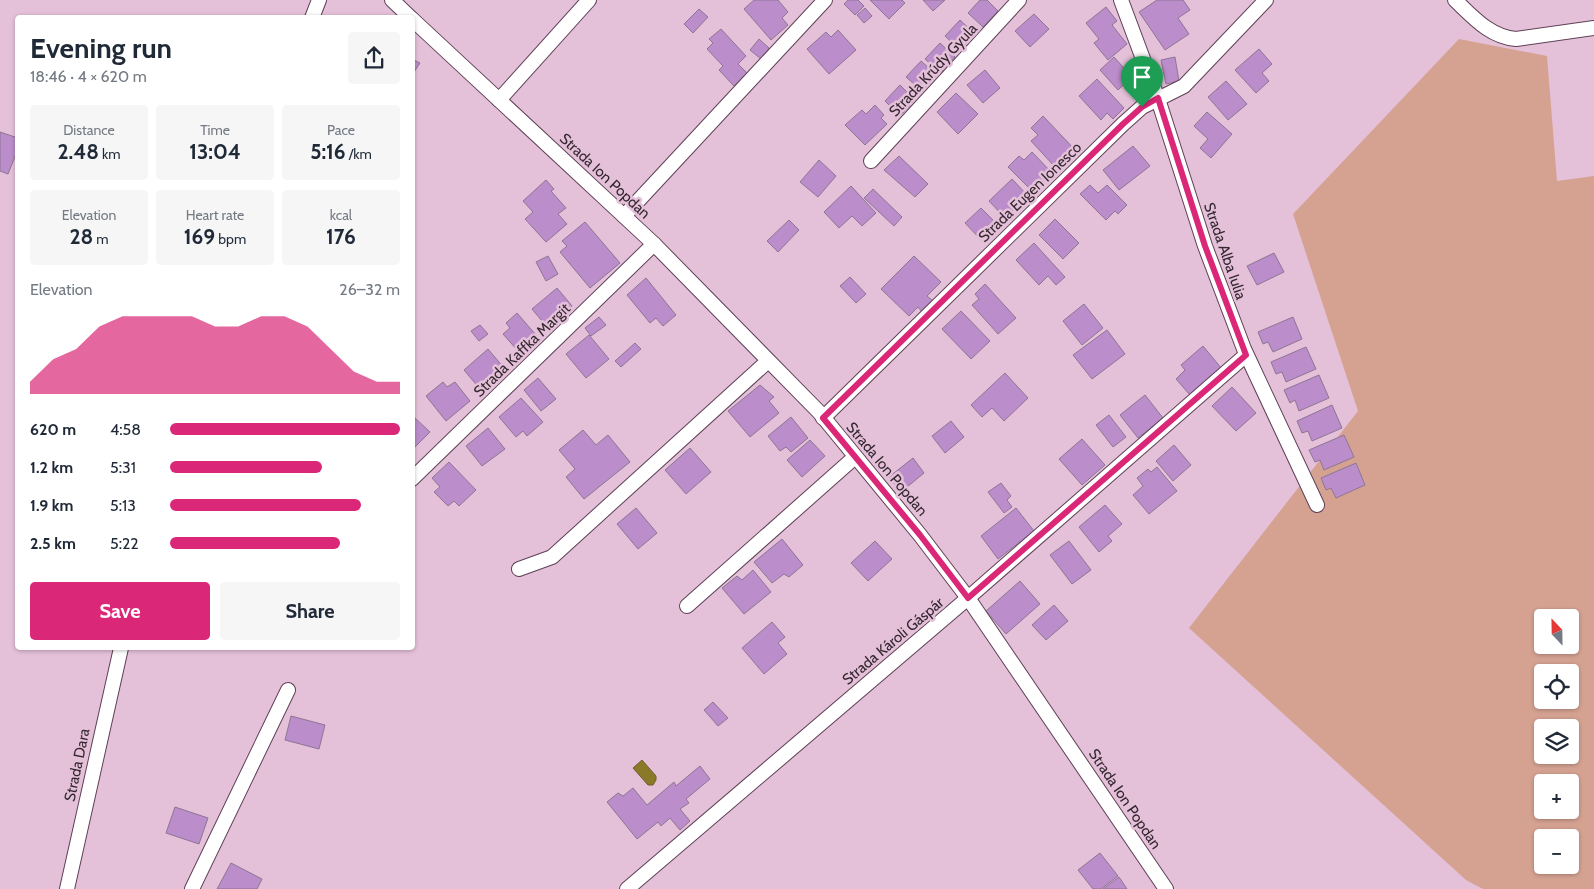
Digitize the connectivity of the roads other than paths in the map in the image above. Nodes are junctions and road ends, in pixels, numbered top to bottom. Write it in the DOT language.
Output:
graph roads {
  1 [pos="319,0"];
  2 [pos="392,0"];
  3 [pos="589,0"];
  4 [pos="825,0"];
  5 [pos="1019,0"];
  6 [pos="1121,0"];
  7 [pos="1266,0"];
  8 [pos="1455,0"];
  9 [pos="313,15"];
  10 [pos="409,15"];
  11 [pos="415,21"];
  12 [pos="1594,28"];
  13 [pos="1158,98"];
  14 [pos="499,100"];
  15 [pos="871,161"];
  16 [pos="624,216"];
  17 [pos="654,244"];
  18 [pos="1246,355"];
  19 [pos="768,361"];
  20 [pos="823,418"];
  21 [pos="856,457"];
  22 [pos="415,476"];
  23 [pos="1317,506"];
  24 [pos="519,569"];
  25 [pos="968,598"];
  26 [pos="686,606"];
  27 [pos="121,650"];
  28 [pos="288,690"];
  29 [pos="67,889"];
  30 [pos="192,889"];
  31 [pos="627,889"];
  32 [pos="1166,889"];
  1 -- 9 [label="street"];
  2 -- 10 [label="street, Strada Ion Popdan"];
  3 -- 14 [label="street"];
  4 -- 16 [label="street"];
  5 -- 15 [label="street, Strada Krúdy Gyula"];
  6 -- 13 [label="street, Strada Alba Iulia"];
  7 -- 13 [label="street, Strada Eugen Ionesco"];
  8 -- 12 [label="street"];
  11 -- 14 [label="street, Strada Ion Popdan"];
  13 -- 18 [label="street, Strada Alba Iulia"];
  13 -- 20 [label="street, Strada Eugen Ionesco"];
  14 -- 16 [label="street, Strada Ion Popdan"];
  16 -- 17 [label="street, Strada Ion Popdan"];
  17 -- 19 [label="street, Strada Ion Popdan"];
  17 -- 22 [label="street, Strada Kaffka Margit"];
  18 -- 23 [label="street, Strada Alba Iulia"];
  18 -- 25 [label="street, Strada Károli Gáspár"];
  19 -- 20 [label="street, Strada Ion Popdan"];
  19 -- 24 [label="street"];
  20 -- 21 [label="street, Strada Ion Popdan"];
  21 -- 25 [label="street, Strada Ion Popdan"];
  21 -- 26 [label="street"];
  25 -- 31 [label="street, Strada Károli Gáspár"];
  25 -- 32 [label="street, Strada Ion Popdan"];
  27 -- 29 [label="street, Strada Dara"];
  28 -- 30 [label="street"];
}
